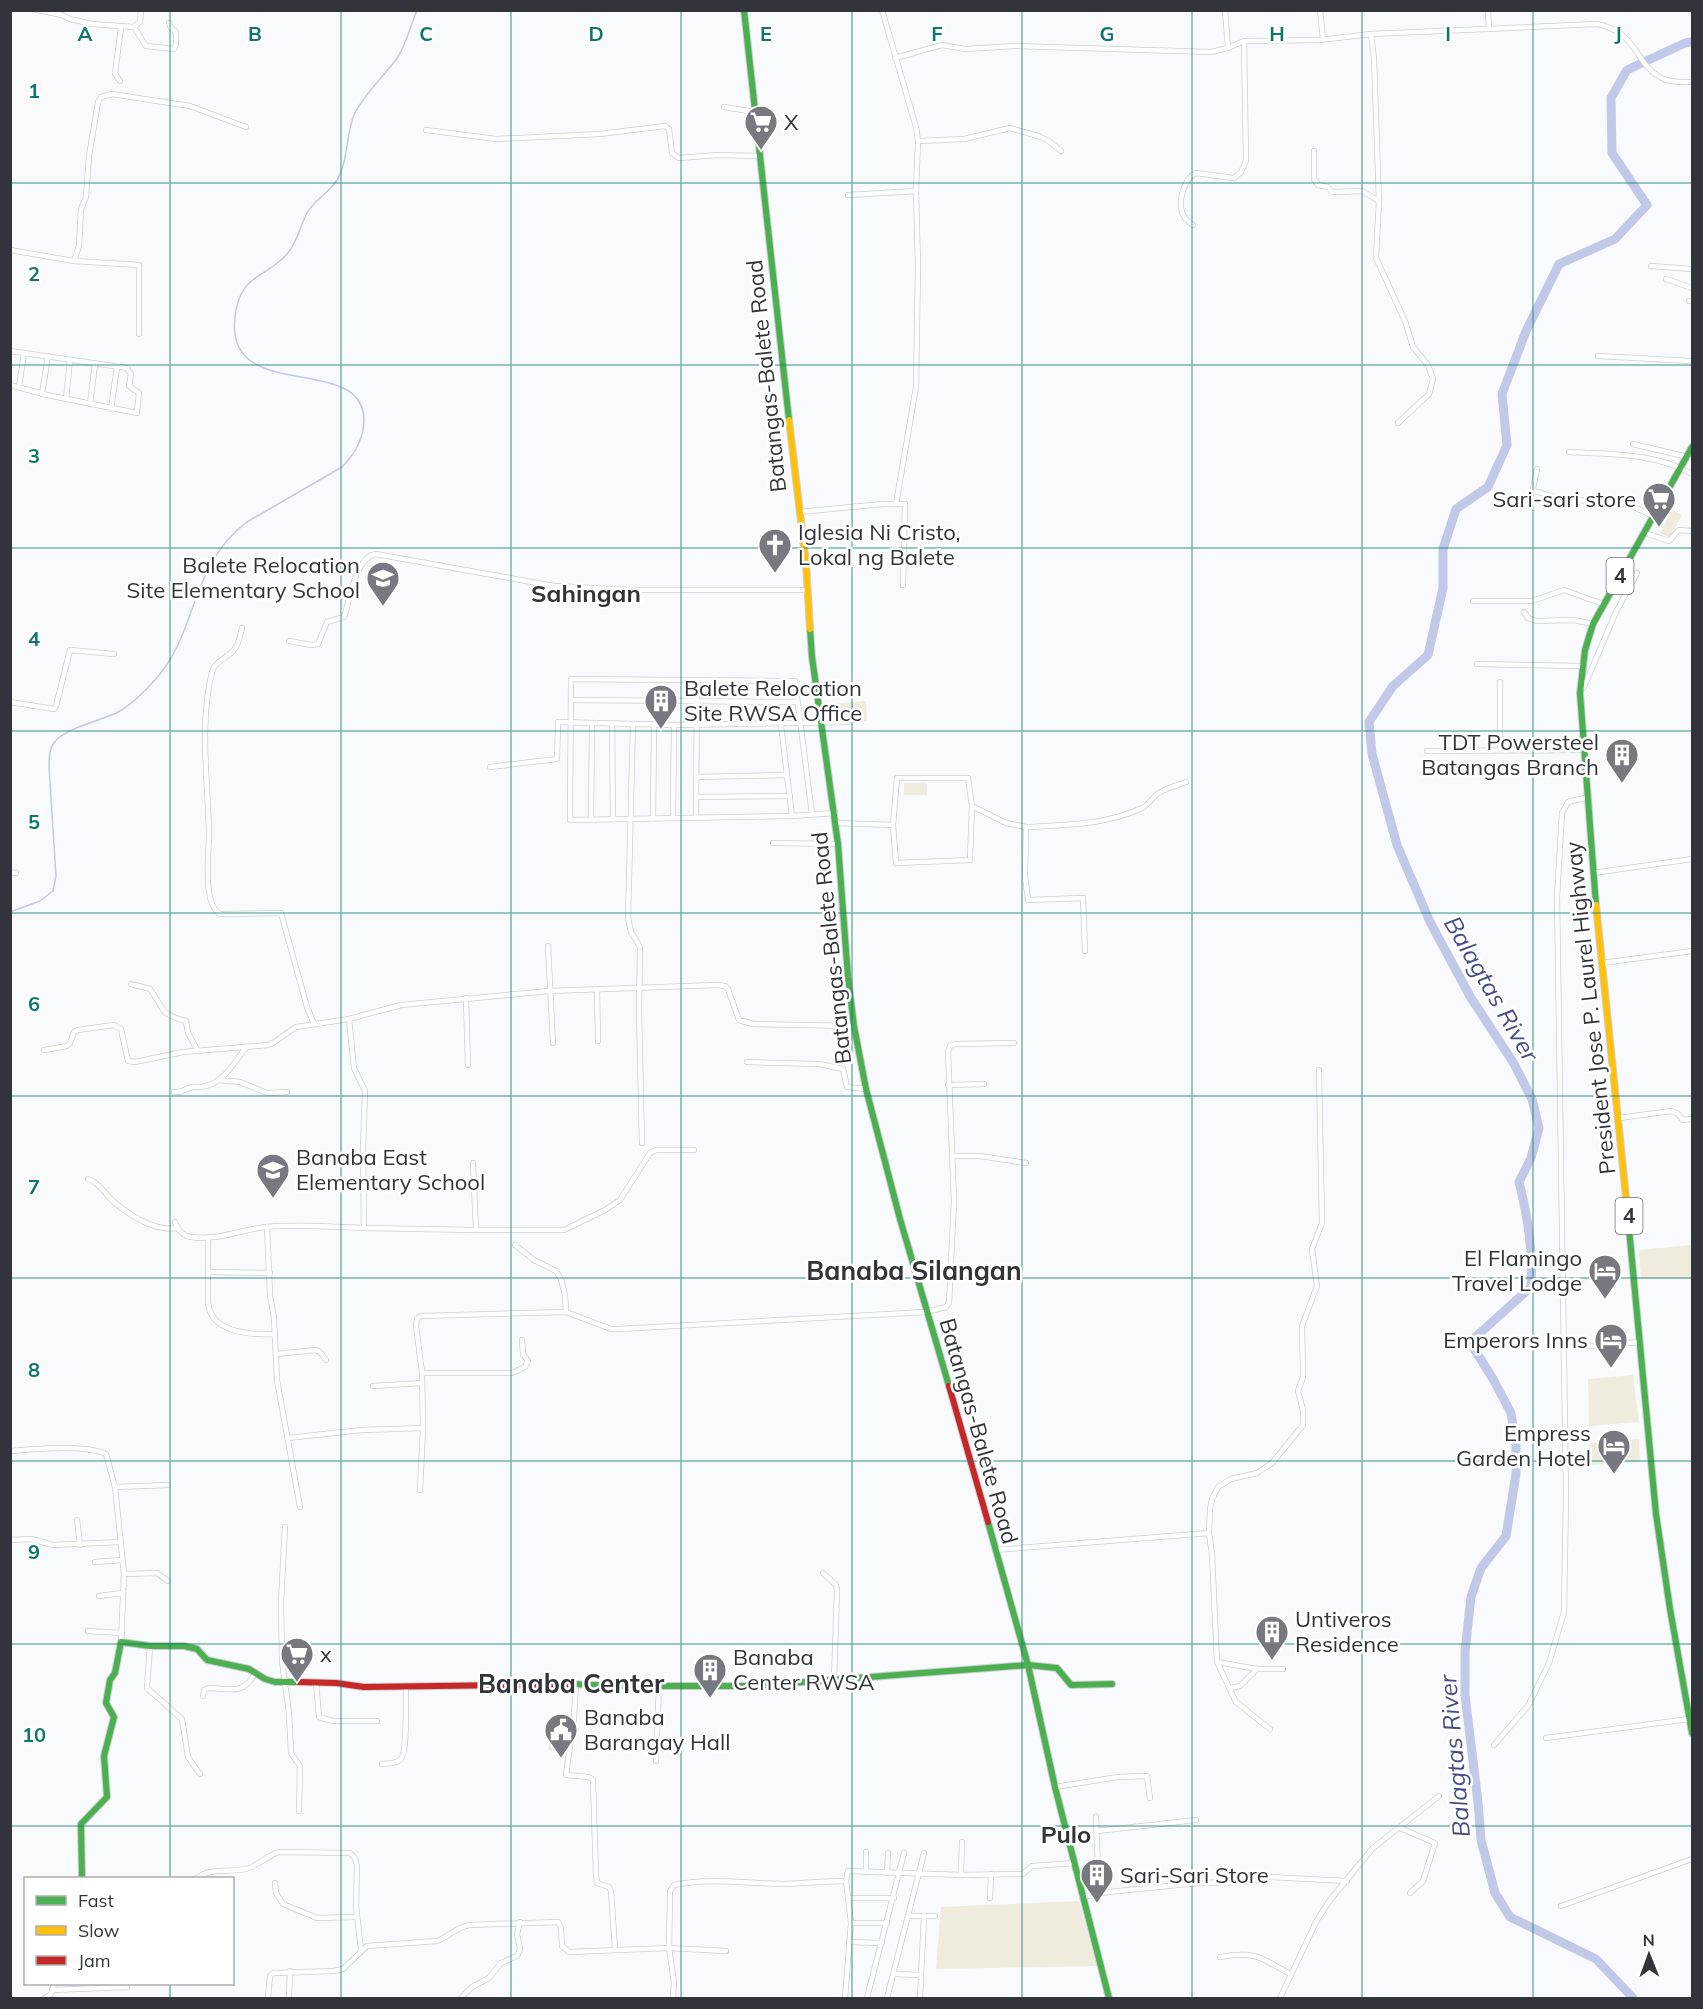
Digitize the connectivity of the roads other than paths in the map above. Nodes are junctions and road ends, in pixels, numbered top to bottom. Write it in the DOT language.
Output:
graph roads {
  1 [pos="37,10"];
  2 [pos="141,10"];
  3 [pos="744,10"];
  4 [pos="882,10"];
  5 [pos="1225,10"];
  6 [pos="1320,10"];
  7 [pos="1488,10"];
  8 [pos="169,23"];
  9 [pos="121,27"];
  10 [pos="134,27"];
  11 [pos="1489,29"];
  12 [pos="1371,34"];
  13 [pos="1323,39"];
  14 [pos="1244,42"];
  15 [pos="1228,48"];
  16 [pos="895,58"];
  17 [pos="120,81"];
  18 [pos="1692,82"];
  19 [pos="724,107"];
  20 [pos="754,112"];
  21 [pos="246,127"];
  22 [pos="426,130"];
  23 [pos="918,141"];
  24 [pos="1061,151"];
  25 [pos="1314,151"];
  26 [pos="760,156"];
  27 [pos="916,191"];
  28 [pos="848,195"];
  29 [pos="1379,201"];
  30 [pos="1193,225"];
  31 [pos="10,250"];
  32 [pos="74,261"];
  33 [pos="1651,266"];
  34 [pos="1692,269"];
  35 [pos="1666,279"];
  36 [pos="1692,288"];
  37 [pos="139,334"];
  38 [pos="10,351"];
  39 [pos="24,353"];
  40 [pos="48,356"];
  41 [pos="1598,356"];
  42 [pos="70,360"];
  43 [pos="1692,360"];
  44 [pos="95,364"];
  45 [pos="117,367"];
  46 [pos="10,385"];
  47 [pos="19,387"];
  48 [pos="42,394"];
  49 [pos="66,399"];
  50 [pos="90,404"];
  51 [pos="111,409"];
  52 [pos="1398,423"];
  53 [pos="1633,444"];
  54 [pos="1692,447"];
  55 [pos="1569,452"];
  56 [pos="1688,457"];
  57 [pos="1682,468"];
  58 [pos="1537,469"];
  59 [pos="1692,474"];
  60 [pos="896,504"];
  61 [pos="799,512"];
  62 [pos="1654,517"];
  63 [pos="1692,531"];
  64 [pos="1645,533"];
  65 [pos="1637,573"];
  66 [pos="903,585"];
  67 [pos="808,590"];
  68 [pos="1473,601"];
  69 [pos="1604,604"];
  70 [pos="1524,612"];
  71 [pos="1593,624"];
  72 [pos="242,628"];
  73 [pos="289,641"];
  74 [pos="114,654"];
  75 [pos="1477,664"];
  76 [pos="1583,666"];
  77 [pos="696,681"];
  78 [pos="1500,682"];
  79 [pos="1580,693"];
  80 [pos="571,700"];
  81 [pos="697,701"];
  82 [pos="10,702"];
  83 [pos="797,702"];
  84 [pos="571,722"];
  85 [pos="848,722"];
  86 [pos="592,723"];
  87 [pos="697,723"];
  88 [pos="612,724"];
  89 [pos="633,724"];
  90 [pos="800,724"];
  91 [pos="823,724"];
  92 [pos="654,725"];
  93 [pos="674,725"];
  94 [pos="781,725"];
  95 [pos="1500,750"];
  96 [pos="1584,750"];
  97 [pos="1427,751"];
  98 [pos="489,767"];
  99 [pos="787,775"];
  100 [pos="697,777"];
  101 [pos="1186,782"];
  102 [pos="790,796"];
  103 [pos="696,797"];
  104 [pos="1588,797"];
  105 [pos="972,806"];
  106 [pos="835,813"];
  107 [pos="812,814"];
  108 [pos="792,816"];
  109 [pos="673,817"];
  110 [pos="696,817"];
  111 [pos="632,818"];
  112 [pos="653,818"];
  113 [pos="591,819"];
  114 [pos="613,819"];
  115 [pos="836,823"];
  116 [pos="892,825"];
  117 [pos="1026,827"];
  118 [pos="773,843"];
  119 [pos="838,844"];
  120 [pos="1692,859"];
  121 [pos="1593,873"];
  122 [pos="548,946"];
  123 [pos="1085,951"];
  124 [pos="1692,951"];
  125 [pos="1602,963"];
  126 [pos="131,984"];
  127 [pos="639,988"];
  128 [pos="597,990"];
  129 [pos="549,991"];
  130 [pos="466,998"];
  131 [pos="348,1019"];
  132 [pos="314,1023"];
  133 [pos="854,1026"];
  134 [pos="598,1041"];
  135 [pos="1014,1042"];
  136 [pos="553,1043"];
  137 [pos="247,1047"];
  138 [pos="44,1050"];
  139 [pos="198,1051"];
  140 [pos="747,1062"];
  141 [pos="468,1065"];
  142 [pos="1319,1070"];
  143 [pos="218,1080"];
  144 [pos="984,1084"];
  145 [pos="948,1085"];
  146 [pos="866,1089"];
  147 [pos="174,1092"];
  148 [pos="288,1092"];
  149 [pos="1619,1118"];
  150 [pos="1692,1119"];
  151 [pos="642,1143"];
  152 [pos="694,1149"];
  153 [pos="952,1156"];
  154 [pos="473,1163"];
  155 [pos="1026,1163"];
  156 [pos="88,1179"];
  157 [pos="176,1222"];
  158 [pos="267,1227"];
  159 [pos="177,1228"];
  160 [pos="364,1228"];
  161 [pos="476,1230"];
  162 [pos="208,1237"];
  163 [pos="515,1245"];
  164 [pos="208,1272"];
  165 [pos="270,1273"];
  166 [pos="566,1312"];
  167 [pos="926,1312"];
  168 [pos="275,1334"];
  169 [pos="522,1340"];
  170 [pos="1640,1342"];
  171 [pos="1563,1343"];
  172 [pos="276,1354"];
  173 [pos="326,1360"];
  174 [pos="422,1373"];
  175 [pos="422,1383"];
  176 [pos="373,1386"];
  177 [pos="423,1428"];
  178 [pos="288,1438"];
  179 [pos="10,1451"];
  180 [pos="168,1485"];
  181 [pos="115,1487"];
  182 [pos="420,1490"];
  183 [pos="300,1507"];
  184 [pos="77,1520"];
  185 [pos="285,1527"];
  186 [pos="1209,1533"];
  187 [pos="10,1540"];
  188 [pos="120,1542"];
  189 [pos="80,1545"];
  190 [pos="995,1550"];
  191 [pos="122,1560"];
  192 [pos="95,1562"];
  193 [pos="823,1573"];
  194 [pos="124,1574"];
  195 [pos="168,1581"];
  196 [pos="122,1593"];
  197 [pos="99,1596"];
  198 [pos="88,1631"];
  199 [pos="122,1633"];
  200 [pos="121,1642"];
  201 [pos="150,1646"];
  202 [pos="1217,1662"];
  203 [pos="1028,1665"];
  204 [pos="1257,1669"];
  205 [pos="1283,1669"];
  206 [pos="255,1673"];
  207 [pos="285,1682"];
  208 [pos="316,1682"];
  209 [pos="834,1682"];
  210 [pos="576,1684"];
  211 [pos="1112,1684"];
  212 [pos="406,1686"];
  213 [pos="659,1686"];
  214 [pos="1231,1689"];
  215 [pos="203,1696"];
  216 [pos="1689,1719"];
  217 [pos="376,1721"];
  218 [pos="1270,1729"];
  219 [pos="1692,1733"];
  220 [pos="1546,1738"];
  221 [pos="1494,1744"];
  222 [pos="656,1761"];
  223 [pos="382,1764"];
  224 [pos="200,1774"];
  225 [pos="1055,1787"];
  226 [pos="1439,1796"];
  227 [pos="1150,1798"];
  228 [pos="299,1811"];
  229 [pos="1096,1817"];
  230 [pos="1196,1820"];
  231 [pos="1400,1828"];
  232 [pos="1097,1831"];
  233 [pos="962,1842"];
  234 [pos="866,1852"];
  235 [pos="888,1853"];
  236 [pos="904,1853"];
  237 [pos="924,1853"];
  238 [pos="1692,1858"];
  239 [pos="1075,1863"];
  240 [pos="866,1872"];
  241 [pos="887,1873"];
  242 [pos="900,1873"];
  243 [pos="919,1874"];
  244 [pos="991,1874"];
  245 [pos="961,1875"];
  246 [pos="82,1877"];
  247 [pos="199,1877"];
  248 [pos="846,1881"];
  249 [pos="1347,1881"];
  250 [pos="275,1883"];
  251 [pos="1410,1893"];
  252 [pos="1099,1894"];
  253 [pos="848,1898"];
  254 [pos="894,1898"];
  255 [pos="990,1898"];
  256 [pos="1082,1898"];
  257 [pos="1561,1906"];
  258 [pos="909,1916"];
  259 [pos="924,1916"];
  260 [pos="935,1916"];
  261 [pos="357,1917"];
  262 [pos="520,1923"];
  263 [pos="851,1923"];
  264 [pos="887,1923"];
  265 [pos="849,1942"];
  266 [pos="882,1943"];
  267 [pos="669,1948"];
  268 [pos="615,1949"];
  269 [pos="361,1950"];
  270 [pos="726,1952"];
  271 [pos="1220,1957"];
  272 [pos="290,1971"];
  273 [pos="894,1974"];
  274 [pos="1290,1974"];
  275 [pos="921,1975"];
  276 [pos="53,1985"];
  277 [pos="127,1987"];
  278 [pos="52,1990"];
  279 [pos="45,1998"];
  280 [pos="268,1998"];
  281 [pos="289,1998"];
  282 [pos="461,1998"];
  283 [pos="673,1998"];
  284 [pos="845,1998"];
  285 [pos="867,1998"];
  286 [pos="887,1998"];
  287 [pos="920,1998"];
  288 [pos="1109,1998"];
  289 [pos="1280,1998"];
  1 -- 9 [label="street"];
  2 -- 10 [label="street"];
  3 -- 20 [label="main road, Batangas-Balete Road"];
  4 -- 16 [label="street"];
  5 -- 15 [label="street"];
  6 -- 13 [label="street"];
  7 -- 11 [label="street"];
  8 -- 10 [label="street"];
  9 -- 10 [label="street"];
  9 -- 17 [label="street"];
  11 -- 12 [label="street"];
  11 -- 18 [label="street"];
  12 -- 13 [label="street"];
  12 -- 29 [label="street"];
  13 -- 14 [label="street"];
  14 -- 15 [label="street"];
  14 -- 30 [label="street"];
  15 -- 16 [label="street"];
  16 -- 23 [label="street"];
  19 -- 20 [label="street"];
  20 -- 26 [label="main road, Batangas-Balete Road"];
  21 -- 32 [label="street"];
  22 -- 26 [label="street"];
  23 -- 24 [label="street"];
  23 -- 27 [label="street"];
  25 -- 29 [label="street"];
  26 -- 61 [label="main road, Batangas-Balete Road"];
  27 -- 28 [label="street"];
  27 -- 60 [label="street"];
  29 -- 52 [label="street"];
  31 -- 32 [label="street"];
  32 -- 37 [label="street"];
  33 -- 34 [label="street"];
  35 -- 36 [label="street"];
  38 -- 39 [label="street"];
  39 -- 40 [label="street"];
  39 -- 47 [label="street"];
  40 -- 42 [label="street"];
  40 -- 48 [label="street"];
  41 -- 43 [label="street"];
  42 -- 44 [label="street"];
  42 -- 49 [label="street"];
  44 -- 45 [label="street"];
  44 -- 50 [label="street"];
  45 -- 51 [label="street"];
  45 -- 51 [label="street"];
  46 -- 47 [label="street"];
  47 -- 48 [label="street"];
  48 -- 49 [label="street"];
  49 -- 50 [label="street"];
  50 -- 51 [label="street"];
  53 -- 56 [label="street"];
  54 -- 56 [label="main road, President Jose P. Laurel Highway / 4"];
  55 -- 57 [label="street"];
  56 -- 57 [label="main road, President Jose P. Laurel Highway / 4"];
  57 -- 59 [label="street"];
  57 -- 62 [label="main road, President Jose P. Laurel Highway / 4"];
  58 -- 62 [label="street"];
  60 -- 61 [label="street"];
  60 -- 66 [label="street"];
  61 -- 67 [label="main road, Batangas-Balete Road"];
  62 -- 64 [label="main road, President Jose P. Laurel Highway / 4"];
  63 -- 64 [label="street"];
  64 -- 69 [label="main road, President Jose P. Laurel Highway / 4"];
  65 -- 79 [label="street"];
  67 -- 73 [label="street"];
  67 -- 91 [label="main road, Batangas-Balete Road"];
  68 -- 69 [label="street"];
  69 -- 71 [label="main road, President Jose P. Laurel Highway / 4"];
  70 -- 71 [label="street"];
  71 -- 76 [label="main road, President Jose P. Laurel Highway / 4"];
  72 -- 132 [label="street"];
  74 -- 82 [label="street"];
  75 -- 76 [label="street"];
  76 -- 79 [label="main road, President Jose P. Laurel Highway / 4"];
  77 -- 80 [label="street"];
  77 -- 81 [label="street"];
  77 -- 83 [label="street"];
  78 -- 95 [label="street"];
  79 -- 96 [label="main road, President Jose P. Laurel Highway / 4"];
  80 -- 81 [label="street"];
  80 -- 84 [label="street"];
  81 -- 83 [label="street"];
  81 -- 87 [label="street"];
  83 -- 90 [label="street"];
  84 -- 86 [label="street"];
  84 -- 98 [label="street"];
  84 -- 113 [label="street"];
  85 -- 91 [label="street"];
  86 -- 88 [label="street"];
  86 -- 113 [label="street"];
  87 -- 93 [label="street"];
  87 -- 94 [label="street"];
  87 -- 100 [label="street"];
  88 -- 89 [label="street"];
  88 -- 114 [label="street"];
  89 -- 92 [label="street"];
  89 -- 111 [label="street"];
  90 -- 91 [label="street"];
  90 -- 94 [label="street"];
  90 -- 107 [label="street"];
  91 -- 106 [label="main road, Batangas-Balete Road"];
  92 -- 93 [label="street"];
  92 -- 112 [label="street"];
  93 -- 109 [label="street"];
  94 -- 99 [label="street"];
  95 -- 96 [label="street"];
  95 -- 97 [label="street"];
  96 -- 104 [label="main road, President Jose P. Laurel Highway / 4"];
  99 -- 100 [label="street"];
  99 -- 102 [label="street"];
  100 -- 103 [label="street"];
  101 -- 117 [label="street"];
  102 -- 103 [label="street"];
  102 -- 108 [label="street"];
  103 -- 110 [label="street"];
  104 -- 121 [label="main road, President Jose P. Laurel Highway / 4"];
  104 -- 171 [label="street"];
  105 -- 116 [label="street"];
  105 -- 116 [label="street"];
  105 -- 117 [label="street"];
  106 -- 107 [label="street"];
  106 -- 115 [label="main road, Batangas-Balete Road"];
  107 -- 108 [label="street"];
  108 -- 110 [label="street"];
  109 -- 110 [label="street"];
  109 -- 112 [label="street"];
  111 -- 112 [label="street"];
  111 -- 114 [label="street"];
  111 -- 127 [label="street"];
  113 -- 114 [label="street"];
  115 -- 116 [label="street"];
  115 -- 119 [label="main road, Batangas-Balete Road"];
  117 -- 123 [label="street"];
  118 -- 119 [label="street"];
  119 -- 133 [label="main road, Batangas-Balete Road"];
  120 -- 121 [label="street"];
  121 -- 125 [label="main road, President Jose P. Laurel Highway / 4"];
  122 -- 129 [label="street"];
  124 -- 125 [label="street"];
  125 -- 149 [label="main road, President Jose P. Laurel Highway / 4"];
  126 -- 139 [label="street"];
  127 -- 128 [label="street"];
  127 -- 133 [label="street"];
  127 -- 151 [label="street"];
  128 -- 129 [label="street"];
  128 -- 134 [label="street"];
  129 -- 130 [label="street"];
  129 -- 136 [label="street"];
  130 -- 131 [label="street"];
  130 -- 141 [label="street"];
  131 -- 132 [label="street"];
  131 -- 160 [label="street"];
  132 -- 137 [label="street"];
  133 -- 146 [label="main road, Batangas-Balete Road"];
  135 -- 145 [label="street"];
  137 -- 139 [label="street"];
  137 -- 143 [label="street"];
  138 -- 139 [label="street"];
  140 -- 146 [label="street"];
  142 -- 186 [label="street"];
  143 -- 147 [label="street"];
  143 -- 148 [label="street"];
  144 -- 145 [label="street"];
  145 -- 153 [label="street"];
  146 -- 167 [label="main road, Batangas-Balete Road"];
  149 -- 150 [label="street"];
  149 -- 170 [label="main road, President Jose P. Laurel Highway / 4"];
  152 -- 161 [label="street"];
  153 -- 155 [label="street"];
  153 -- 167 [label="street"];
  154 -- 161 [label="street"];
  156 -- 159 [label="street"];
  157 -- 159 [label="street"];
  158 -- 160 [label="street"];
  158 -- 162 [label="street"];
  158 -- 165 [label="street"];
  159 -- 162 [label="street"];
  160 -- 161 [label="street"];
  162 -- 164 [label="street"];
  163 -- 166 [label="street"];
  164 -- 165 [label="street"];
  164 -- 168 [label="street"];
  165 -- 168 [label="street"];
  166 -- 167 [label="street"];
  166 -- 174 [label="street"];
  167 -- 190 [label="main road, Batangas-Balete Road"];
  168 -- 172 [label="street"];
  169 -- 174 [label="street"];
  170 -- 171 [label="street"];
  170 -- 216 [label="main road, President Jose P. Laurel Highway / 4"];
  171 -- 221 [label="street"];
  172 -- 173 [label="street"];
  172 -- 178 [label="street"];
  174 -- 175 [label="street"];
  175 -- 176 [label="street"];
  175 -- 177 [label="street"];
  177 -- 178 [label="street"];
  177 -- 182 [label="street"];
  178 -- 183 [label="street"];
  179 -- 181 [label="street"];
  180 -- 181 [label="street"];
  181 -- 188 [label="street"];
  184 -- 189 [label="street"];
  185 -- 207 [label="street"];
  186 -- 190 [label="street"];
  186 -- 202 [label="street"];
  187 -- 189 [label="street"];
  188 -- 189 [label="street"];
  188 -- 191 [label="street"];
  190 -- 203 [label="main road, Batangas-Balete Road"];
  191 -- 192 [label="street"];
  191 -- 194 [label="street"];
  193 -- 209 [label="street"];
  194 -- 195 [label="street"];
  194 -- 196 [label="street"];
  196 -- 197 [label="street"];
  196 -- 199 [label="street"];
  198 -- 199 [label="street"];
  199 -- 200 [label="street"];
  200 -- 201 [label="main road"];
  200 -- 246 [label="main road"];
  201 -- 206 [label="main road"];
  201 -- 224 [label="street"];
  202 -- 204 [label="street"];
  202 -- 214 [label="street"];
  203 -- 209 [label="main road"];
  203 -- 211 [label="main road"];
  203 -- 225 [label="main road, Batangas-Balete Road"];
  204 -- 205 [label="street"];
  204 -- 214 [label="street"];
  206 -- 207 [label="main road"];
  206 -- 215 [label="street"];
  207 -- 208 [label="main road"];
  207 -- 228 [label="street"];
  208 -- 212 [label="main road"];
  208 -- 217 [label="street"];
  209 -- 213 [label="main road"];
  210 -- 212 [label="main road"];
  210 -- 213 [label="main road"];
  210 -- 268 [label="street"];
  212 -- 223 [label="street"];
  213 -- 222 [label="street"];
  214 -- 218 [label="street"];
  216 -- 219 [label="main road, President Jose P. Laurel Highway / 4"];
  216 -- 220 [label="street"];
  225 -- 227 [label="street"];
  225 -- 239 [label="main road, Batangas-Balete Road"];
  226 -- 231 [label="street"];
  229 -- 232 [label="street"];
  230 -- 232 [label="street"];
  231 -- 249 [label="street"];
  231 -- 251 [label="street"];
  232 -- 252 [label="street"];
  233 -- 245 [label="street"];
  234 -- 240 [label="street"];
  235 -- 241 [label="street"];
  236 -- 242 [label="street"];
  237 -- 243 [label="street"];
  238 -- 257 [label="street"];
  239 -- 244 [label="street"];
  239 -- 256 [label="main road, Batangas-Balete Road"];
  240 -- 241 [label="street"];
  240 -- 248 [label="street"];
  241 -- 242 [label="street"];
  242 -- 243 [label="street"];
  242 -- 254 [label="street"];
  243 -- 245 [label="street"];
  243 -- 258 [label="street"];
  244 -- 245 [label="street"];
  244 -- 255 [label="street"];
  247 -- 261 [label="street"];
  248 -- 253 [label="street"];
  248 -- 267 [label="street"];
  249 -- 252 [label="street"];
  249 -- 274 [label="street"];
  250 -- 261 [label="street"];
  252 -- 256 [label="street"];
  253 -- 254 [label="street"];
  253 -- 263 [label="street"];
  254 -- 264 [label="street"];
  256 -- 288 [label="main road, Batangas-Balete Road"];
  258 -- 259 [label="street"];
  258 -- 273 [label="street"];
  259 -- 260 [label="street"];
  259 -- 275 [label="street"];
  261 -- 269 [label="street"];
  262 -- 268 [label="street"];
  262 -- 269 [label="street"];
  262 -- 282 [label="street"];
  263 -- 264 [label="street"];
  263 -- 265 [label="street"];
  264 -- 266 [label="street"];
  265 -- 266 [label="street"];
  265 -- 284 [label="street"];
  266 -- 285 [label="street"];
  267 -- 268 [label="street"];
  267 -- 270 [label="street"];
  267 -- 283 [label="street"];
  269 -- 272 [label="street"];
  271 -- 274 [label="street"];
  272 -- 280 [label="street"];
  272 -- 281 [label="street"];
  273 -- 275 [label="street"];
  273 -- 286 [label="street"];
  274 -- 289 [label="street"];
  275 -- 287 [label="street"];
  276 -- 278 [label="street"];
  277 -- 278 [label="street"];
  278 -- 279 [label="street"];
}
